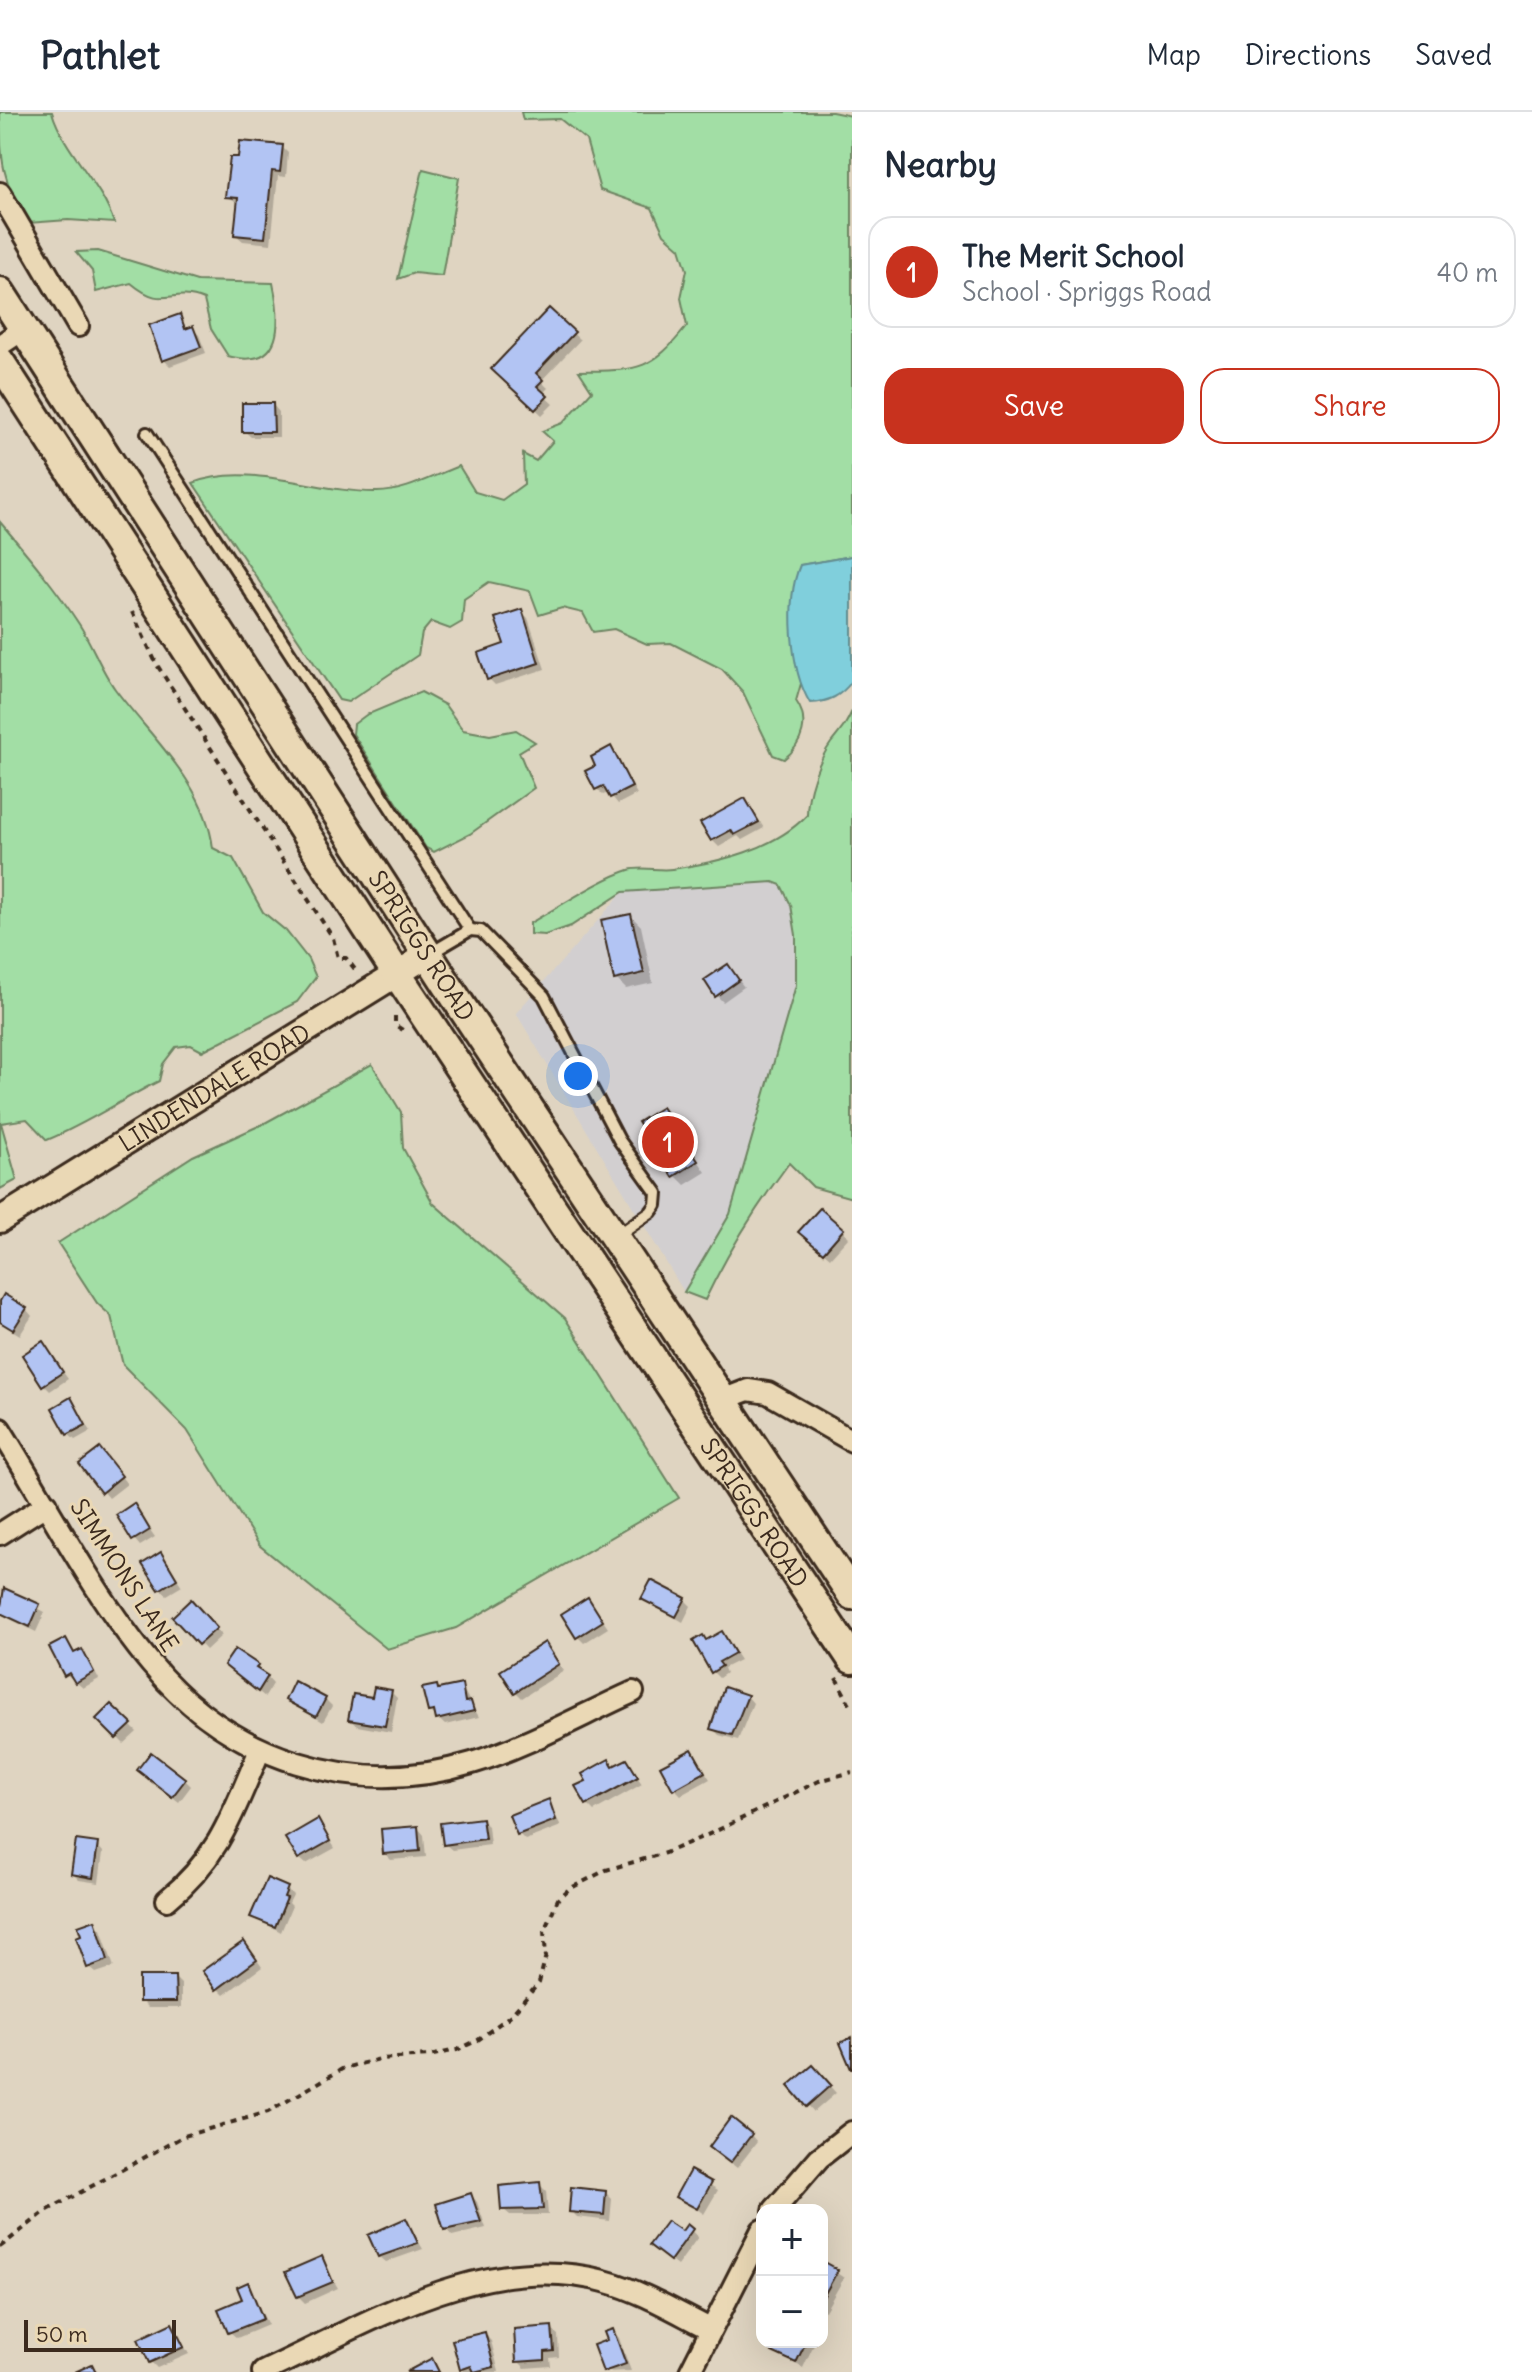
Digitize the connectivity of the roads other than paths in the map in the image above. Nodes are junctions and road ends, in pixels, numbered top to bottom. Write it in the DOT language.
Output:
graph roads {
  1 [pos="0,193"];
  2 [pos="0,292"];
  3 [pos="78,326"];
  4 [pos="24,329"];
  5 [pos="0,345"];
  6 [pos="0,362"];
  7 [pos="147,433"];
  8 [pos="470,930"];
  9 [pos="429,954"];
  10 [pos="397,974"];
  11 [pos="0,1220"];
  12 [pos="614,1237"];
  13 [pos="722,1400"];
  14 [pos="0,1429"];
  15 [pos="850,1440"];
  16 [pos="47,1504"];
  17 [pos="0,1534"];
  18 [pos="852,1595"];
  19 [pos="852,1659"];
  20 [pos="633,1692"];
  21 [pos="260,1750"];
  22 [pos="167,1900"];
  23 [pos="852,2132"];
  24 [pos="779,2204"];
  25 [pos="756,2241"];
  26 [pos="710,2329"];
  27 [pos="263,2372"];
  28 [pos="690,2372"];
  1 -- 3 [label="street"];
  2 -- 4 [label="main road, SPRIGGS ROAD"];
  4 -- 5 [label="street"];
  4 -- 9 [label="main road, SPRIGGS ROAD"];
  6 -- 10 [label="main road, SPRIGGS ROAD"];
  7 -- 8 [label="lane"];
  8 -- 9 [label="lane"];
  8 -- 12 [label="lane"];
  9 -- 10 [label="street, LINDENDALE ROAD"];
  9 -- 12 [label="main road, SPRIGGS ROAD"];
  10 -- 11 [label="street, LINDENDALE ROAD"];
  10 -- 19 [label="main road, SPRIGGS ROAD"];
  12 -- 13 [label="main road, SPRIGGS ROAD"];
  13 -- 15 [label="street"];
  13 -- 18 [label="main road, SPRIGGS ROAD"];
  14 -- 16 [label="street, SIMMONS LANE"];
  16 -- 17 [label="street"];
  16 -- 21 [label="street, SIMMONS LANE"];
  20 -- 21 [label="street, SIMMONS LANE"];
  21 -- 22 [label="street"];
  23 -- 24 [label="street"];
  25 -- 26 [label="street"];
  26 -- 27 [label="street"];
  26 -- 28 [label="street"];
}
